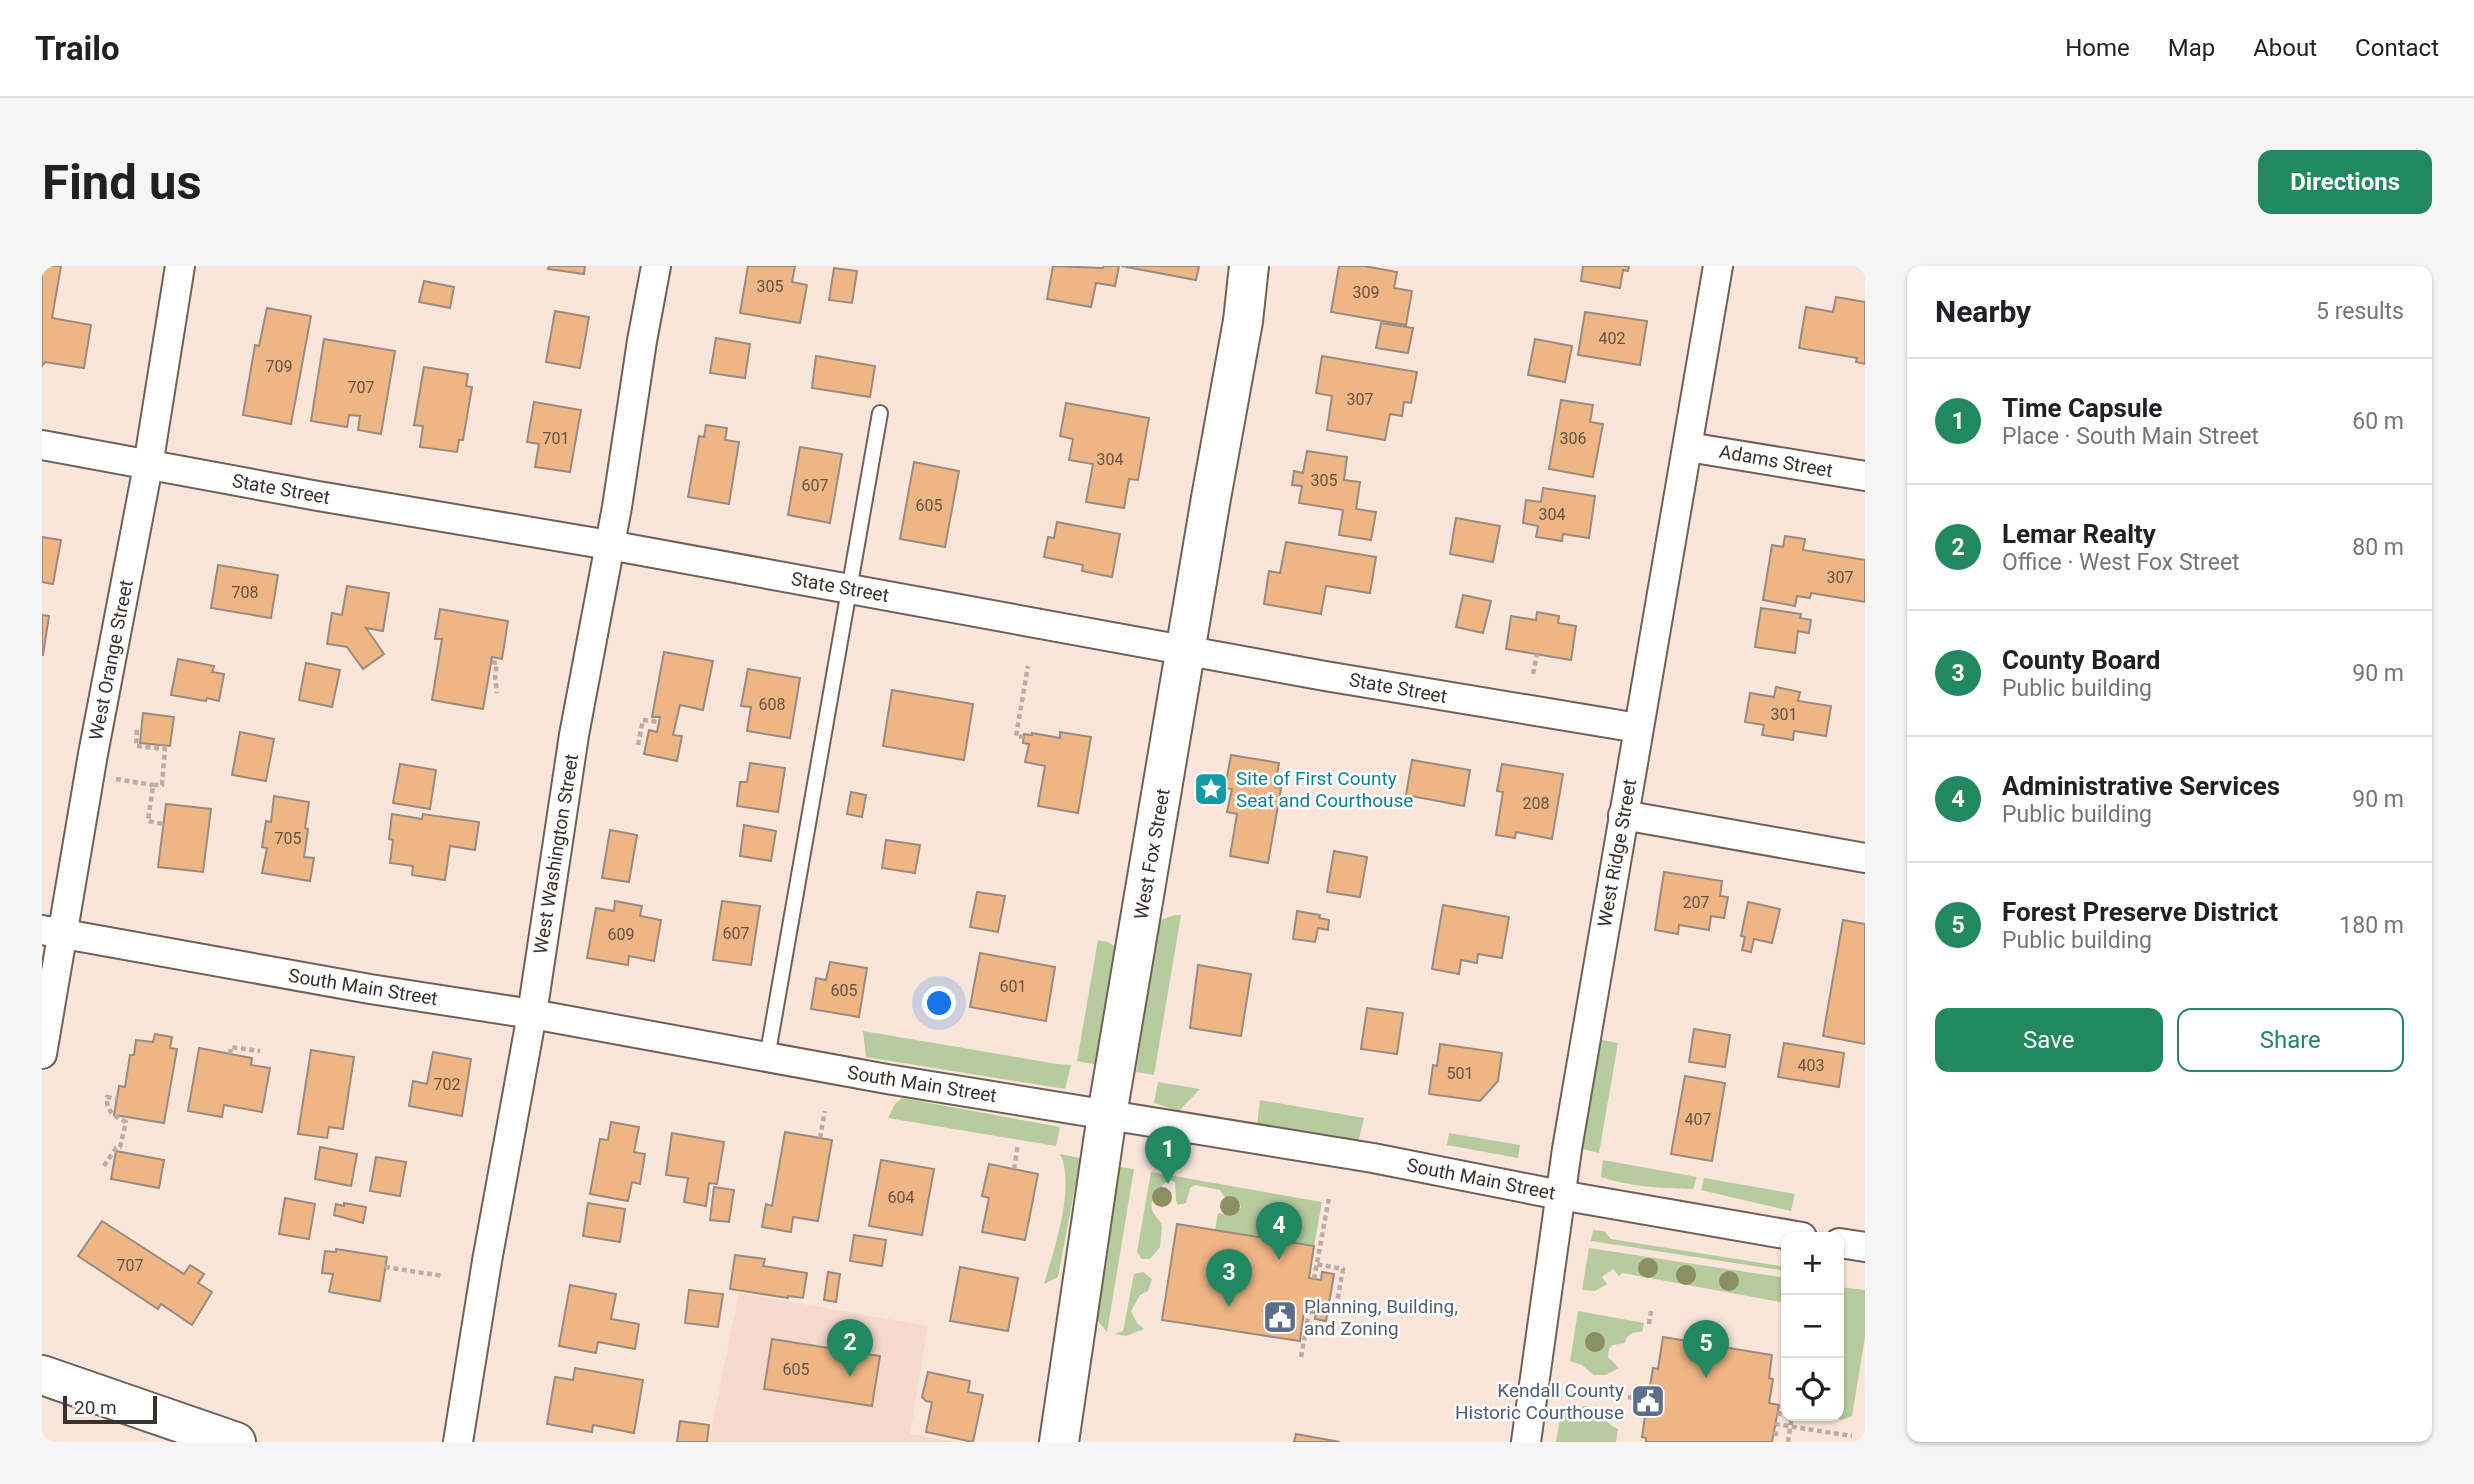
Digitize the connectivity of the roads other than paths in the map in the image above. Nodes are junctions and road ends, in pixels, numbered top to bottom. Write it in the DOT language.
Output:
graph roads {
  1 [pos="180,266"];
  2 [pos="656,266"];
  3 [pos="1249,266"];
  4 [pos="1718,266"];
  5 [pos="880,413"];
  6 [pos="42,445"];
  7 [pos="1688,447"];
  8 [pos="148,466"];
  9 [pos="1865,477"];
  10 [pos="609,545"];
  11 [pos="850,589"];
  12 [pos="1187,649"];
  13 [pos="1638,728"];
  14 [pos="1623,815"];
  15 [pos="1865,858"];
  16 [pos="51,932"];
  17 [pos="531,1014"];
  18 [pos="42,1054"];
  19 [pos="767,1058"];
  20 [pos="1107,1115"];
  21 [pos="1560,1195"];
  22 [pos="1781,1233"];
  23 [pos="1844,1244"];
  24 [pos="1865,1247"];
  25 [pos="42,1375"];
  26 [pos="236,1442"];
  27 [pos="458,1442"];
  28 [pos="1059,1442"];
  29 [pos="1526,1442"];
  1 -- 8 [label="street, West Orange Street"];
  2 -- 10 [label="street, West Washington Street"];
  3 -- 12 [label="main road, West Fox Street"];
  4 -- 7 [label="street, West Ridge Street"];
  5 -- 11 [label="lane"];
  6 -- 8 [label="street, State Street"];
  7 -- 9 [label="street, Adams Street"];
  7 -- 13 [label="street, West Ridge Street"];
  8 -- 10 [label="street, State Street"];
  8 -- 16 [label="street, West Orange Street"];
  10 -- 11 [label="street, State Street"];
  10 -- 17 [label="street, West Washington Street"];
  11 -- 12 [label="street, State Street"];
  11 -- 19 [label="lane"];
  12 -- 13 [label="street, State Street"];
  12 -- 20 [label="main road, West Fox Street"];
  13 -- 14 [label="street, West Ridge Street"];
  14 -- 15 [label="street"];
  14 -- 21 [label="street, West Ridge Street"];
  16 -- 17 [label="street, South Main Street"];
  16 -- 18 [label="street, West Orange Street"];
  17 -- 19 [label="street, South Main Street"];
  17 -- 27 [label="street, West Washington Street"];
  19 -- 20 [label="street, South Main Street"];
  20 -- 21 [label="street, South Main Street"];
  20 -- 28 [label="main road, West Fox Street"];
  21 -- 22 [label="street, South Main Street"];
  21 -- 29 [label="street, West Ridge Street"];
  23 -- 24 [label="street"];
  25 -- 26 [label="main road"];
}
